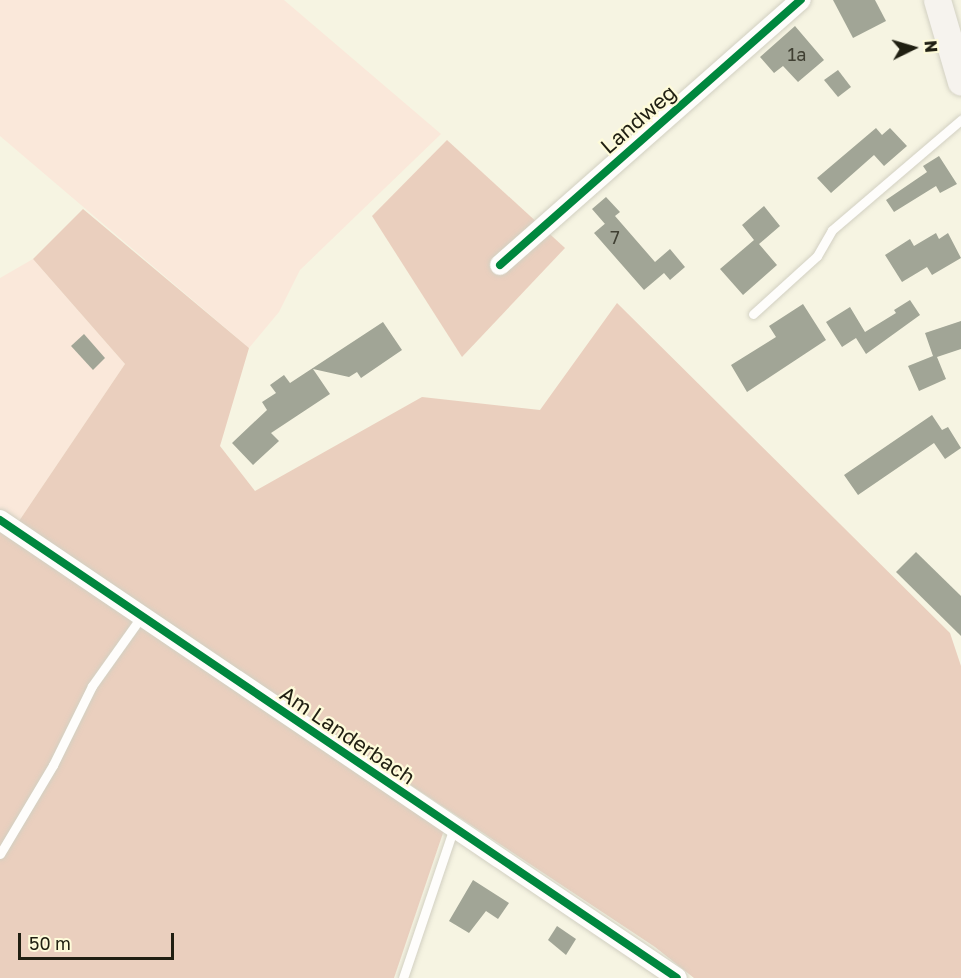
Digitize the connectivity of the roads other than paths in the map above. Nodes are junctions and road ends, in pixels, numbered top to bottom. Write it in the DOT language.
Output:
graph roads {
  1 [pos="801,0"];
  2 [pos="937,0"];
  3 [pos="961,82"];
  4 [pos="961,120"];
  5 [pos="500,265"];
  6 [pos="753,314"];
  7 [pos="0,520"];
  8 [pos="141,617"];
  9 [pos="454,827"];
  10 [pos="0,854"];
  11 [pos="403,978"];
  12 [pos="677,978"];
  1 -- 5 [label="street, Landweg"];
  2 -- 3 [label="main road"];
  4 -- 6 [label="lane"];
  7 -- 8 [label="street, Am Landerbach"];
  8 -- 9 [label="street, Am Landerbach"];
  8 -- 10 [label="lane"];
  9 -- 11 [label="lane"];
  9 -- 12 [label="street, Am Landerbach"];
}
